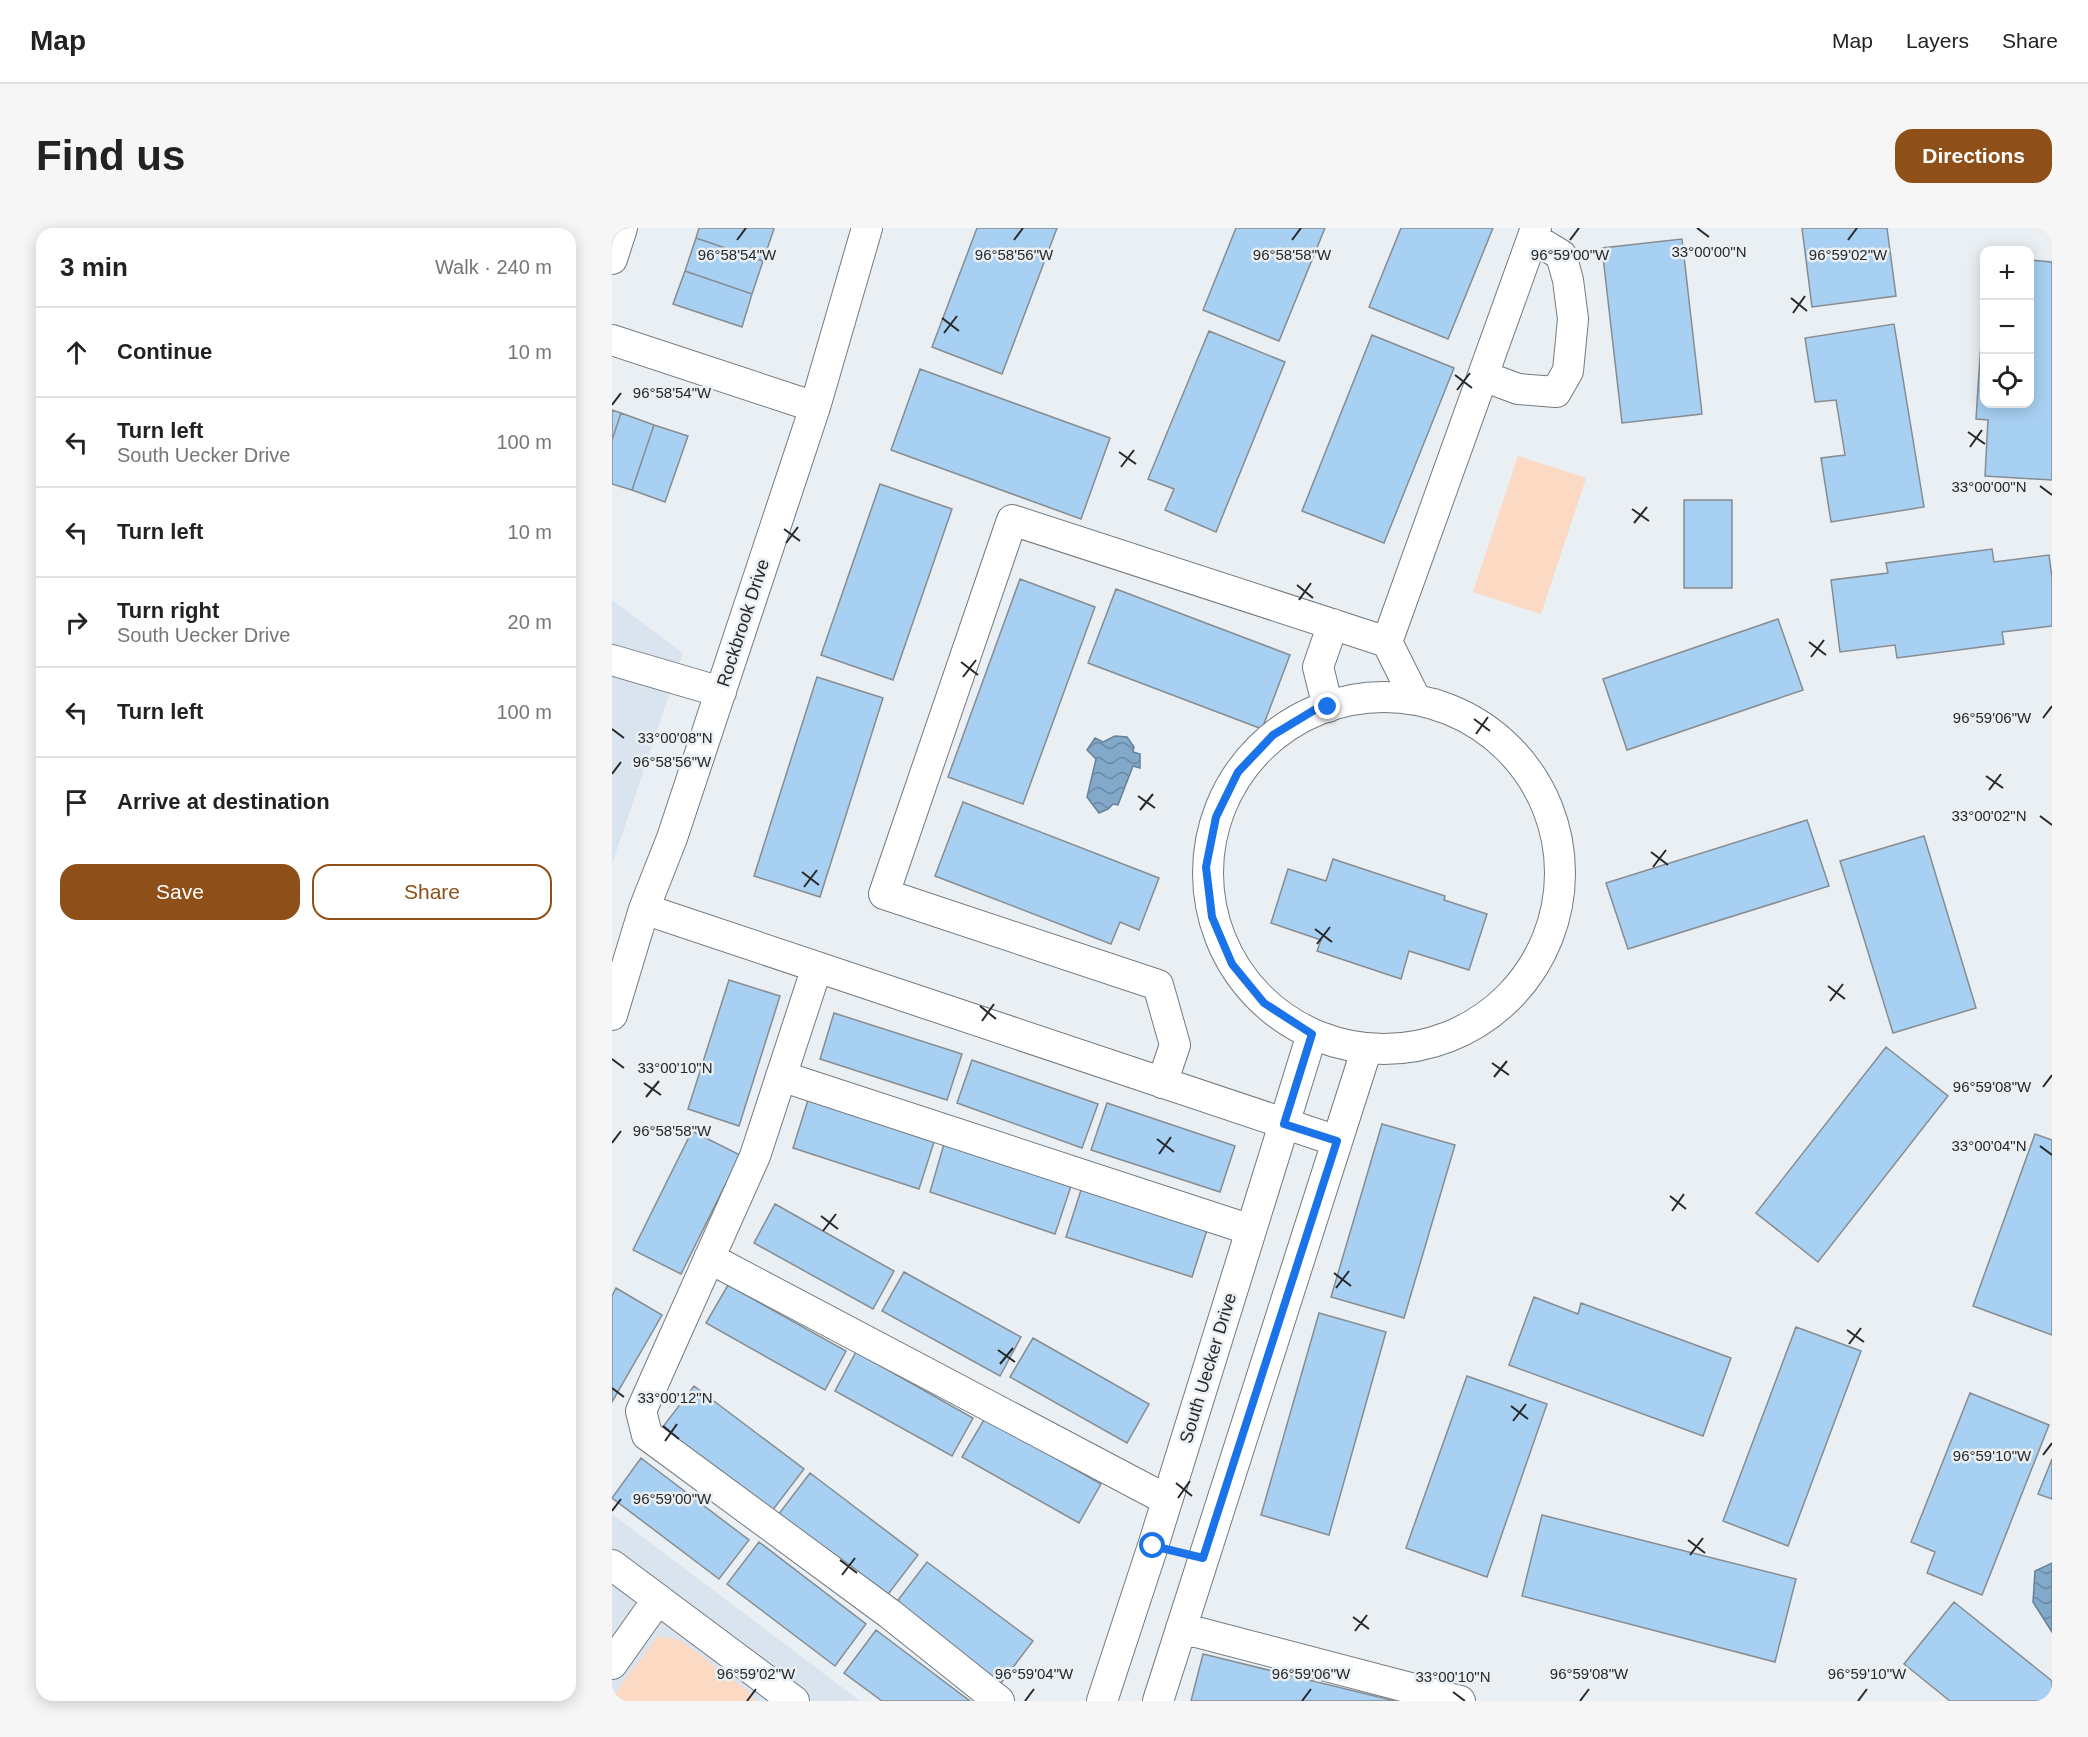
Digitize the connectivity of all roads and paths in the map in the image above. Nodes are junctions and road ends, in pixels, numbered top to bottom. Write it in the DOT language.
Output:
graph roads {
  1 [pos="622,228"];
  2 [pos="867,228"];
  3 [pos="1534,233"];
  4 [pos="612,259"];
  5 [pos="612,340"];
  6 [pos="1483,376"];
  7 [pos="815,407"];
  8 [pos="1333,624"];
  9 [pos="1387,642"];
  10 [pos="612,660"];
  11 [pos="721,692"];
  12 [pos="1416,700"];
  13 [pos="1328,707"];
  14 [pos="644,909"];
  15 [pos="817,967"];
  16 [pos="612,1015"];
  17 [pos="1312,1034"];
  18 [pos="1367,1048"];
  19 [pos="781,1076"];
  20 [pos="1162,1083"];
  21 [pos="1284,1124"];
  22 [pos="1337,1141"];
  23 [pos="1251,1230"];
  24 [pos="709,1258"];
  25 [pos="1167,1500"];
  26 [pos="1153,1546"];
  27 [pos="1203,1558"];
  28 [pos="612,1565"];
  29 [pos="657,1599"];
  30 [pos="1181,1628"];
  31 [pos="612,1664"];
  32 [pos="794,1701"];
  33 [pos="999,1701"];
  34 [pos="1102,1701"];
  35 [pos="1158,1701"];
  36 [pos="1460,1701"];
  1 -- 4 [label="street"];
  2 -- 7 [label="street, Rockbrook Drive"];
  3 -- 6 [label="street"];
  3 -- 6 [label="street"];
  5 -- 7 [label="street"];
  6 -- 9 [label="street"];
  7 -- 11 [label="street, Rockbrook Drive"];
  8 -- 9 [label="street"];
  8 -- 13 [label="street"];
  8 -- 20 [label="street"];
  9 -- 12 [label="street"];
  10 -- 11 [label="street"];
  11 -- 14 [label="street, Rockbrook Drive"];
  12 -- 13 [label="street"];
  12 -- 18 [label="street"];
  13 -- 17 [label="street"];
  14 -- 15 [label="street"];
  14 -- 16 [label="street, Rockbrook Drive"];
  15 -- 19 [label="street"];
  15 -- 20 [label="street"];
  17 -- 18 [label="street"];
  17 -- 21 [label="street, South Uecker Drive"];
  18 -- 22 [label="street"];
  19 -- 23 [label="street"];
  19 -- 24 [label="street"];
  20 -- 21 [label="street"];
  21 -- 22 [label="street"];
  21 -- 23 [label="street, South Uecker Drive"];
  22 -- 27 [label="street"];
  23 -- 25 [label="street, South Uecker Drive"];
  24 -- 25 [label="street"];
  24 -- 33 [label="street"];
  25 -- 26 [label="street, South Uecker Drive"];
  26 -- 27 [label="street"];
  26 -- 34 [label="street, South Uecker Drive"];
  27 -- 30 [label="street"];
  28 -- 29 [label="street"];
  29 -- 31 [label="street"];
  29 -- 32 [label="street"];
  30 -- 35 [label="street"];
  30 -- 36 [label="street"];
}
